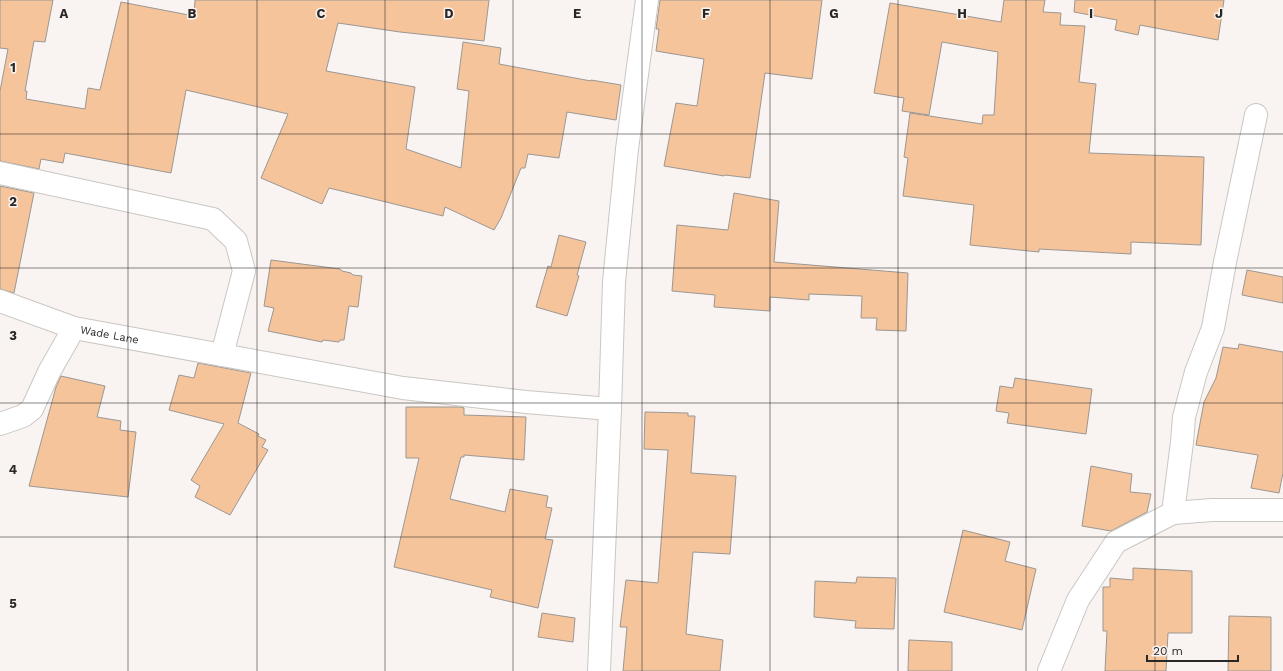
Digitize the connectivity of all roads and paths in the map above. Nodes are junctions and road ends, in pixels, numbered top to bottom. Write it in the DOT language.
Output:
graph roads {
  1 [pos="647,0"];
  2 [pos="1256,115"];
  3 [pos="0,172"];
  4 [pos="0,301"];
  5 [pos="74,328"];
  6 [pos="222,355"];
  7 [pos="610,409"];
  8 [pos="0,424"];
  9 [pos="1283,510"];
  10 [pos="1173,514"];
  11 [pos="599,671"];
  12 [pos="1049,671"];
  1 -- 7 [label="street"];
  2 -- 10 [label="street"];
  3 -- 6 [label="street"];
  4 -- 5 [label="street, Wade Lane"];
  5 -- 6 [label="street, Wade Lane"];
  5 -- 8 [label="street"];
  6 -- 7 [label="street, Wade Lane"];
  7 -- 11 [label="street"];
  9 -- 10 [label="street"];
  10 -- 12 [label="street"];
}
